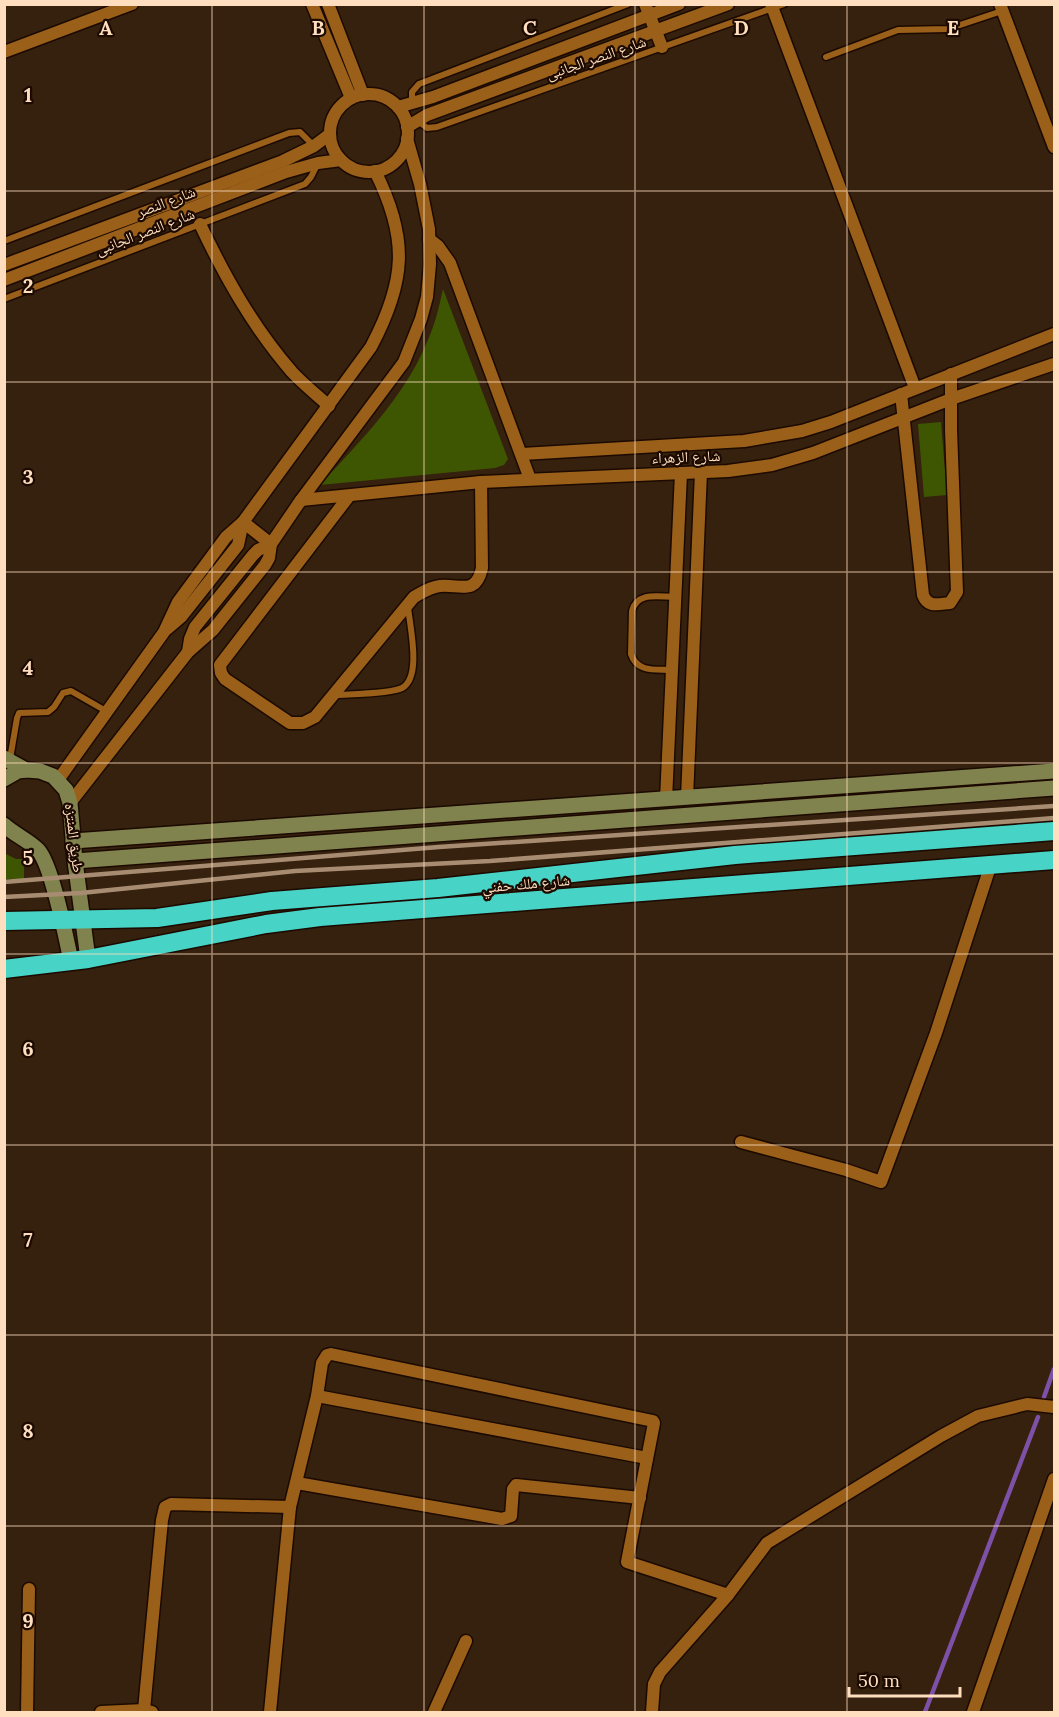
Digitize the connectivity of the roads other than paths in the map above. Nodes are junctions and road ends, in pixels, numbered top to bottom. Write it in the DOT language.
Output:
graph roads {
  1 [pos="132,4"];
  2 [pos="312,4"];
  3 [pos="328,4"];
  4 [pos="628,4"];
  5 [pos="679,4"];
  6 [pos="728,4"];
  7 [pos="776,6"];
  8 [pos="1001,8"];
  9 [pos="647,10"];
  10 [pos="656,31"];
  11 [pos="662,47"];
  12 [pos="4,52"];
  13 [pos="826,57"];
  14 [pos="357,96"];
  15 [pos="411,103"];
  16 [pos="398,107"];
  17 [pos="411,129"];
  18 [pos="330,134"];
  19 [pos="314,146"];
  20 [pos="1054,147"];
  21 [pos="341,160"];
  22 [pos="318,163"];
  23 [pos="375,171"];
  24 [pos="200,224"];
  25 [pos="429,239"];
  26 [pos="4,241"];
  27 [pos="4,265"];
  28 [pos="4,280"];
  29 [pos="4,299"];
  30 [pos="1054,334"];
  31 [pos="1054,364"];
  32 [pos="951,374"];
  33 [pos="915,388"];
  34 [pos="901,394"];
  35 [pos="951,399"];
  36 [pos="329,406"];
  37 [pos="904,419"];
  38 [pos="522,454"];
  39 [pos="681,472"];
  40 [pos="701,472"];
  41 [pos="530,479"];
  42 [pos="482,482"];
  43 [pos="349,495"];
  44 [pos="301,500"];
  45 [pos="243,522"];
  46 [pos="272,544"];
  47 [pos="675,597"];
  48 [pos="408,604"];
  49 [pos="672,670"];
  50 [pos="333,695"];
  51 [pos="106,711"];
  52 [pos="7,760"];
  53 [pos="26,770"];
  54 [pos="1054,771"];
  55 [pos="4,779"];
  56 [pos="58,780"];
  57 [pos="1054,788"];
  58 [pos="687,798"];
  59 [pos="666,800"];
  60 [pos="70,803"];
  61 [pos="4,825"];
  62 [pos="1054,831"];
  63 [pos="74,841"];
  64 [pos="1054,860"];
  65 [pos="75,861"];
  66 [pos="991,864"];
  67 [pos="438,888"];
  68 [pos="440,909"];
  69 [pos="4,921"];
  70 [pos="62,921"];
  71 [pos="84,921"];
  72 [pos="80,960"];
  73 [pos="4,969"];
  74 [pos="741,1142"];
  75 [pos="317,1396"];
  76 [pos="1054,1407"];
  77 [pos="647,1458"];
  78 [pos="1054,1479"];
  79 [pos="297,1483"];
  80 [pos="640,1498"];
  81 [pos="290,1507"];
  82 [pos="29,1590"];
  83 [pos="728,1595"];
  84 [pos="466,1641"];
  85 [pos="148,1711"];
  86 [pos="27,1713"];
  87 [pos="101,1713"];
  88 [pos="270,1713"];
  89 [pos="434,1713"];
  90 [pos="652,1713"];
  91 [pos="973,1713"];
  1 -- 12 [label="street"];
  2 -- 14 [label="street"];
  3 -- 14 [label="street"];
  4 -- 15 [label="lane"];
  5 -- 9 [label="street"];
  6 -- 10 [label="street"];
  7 -- 11 [label="lane, شارع النصر الجانبى"];
  7 -- 33 [label="street"];
  8 -- 13 [label="lane"];
  8 -- 20 [label="street"];
  9 -- 10 [label="street"];
  9 -- 15 [label="street"];
  10 -- 11 [label="street"];
  10 -- 17 [label="street"];
  11 -- 17 [label="lane, شارع النصر الجانبى"];
  14 -- 16 [label="street"];
  14 -- 18 [label="street"];
  15 -- 16 [label="street"];
  16 -- 17 [label="street"];
  17 -- 23 [label="street"];
  17 -- 25 [label="street"];
  18 -- 19 [label="street, شارع النصر"];
  18 -- 21 [label="street"];
  19 -- 26 [label="lane"];
  19 -- 27 [label="street, شارع النصر"];
  21 -- 22 [label="street, شارع النصر"];
  21 -- 23 [label="street"];
  22 -- 24 [label="lane, شارع النصر الجانبى"];
  22 -- 28 [label="street, شارع النصر"];
  23 -- 36 [label="street"];
  24 -- 29 [label="lane, شارع النصر الجانبى"];
  24 -- 36 [label="street"];
  25 -- 38 [label="street"];
  25 -- 44 [label="street"];
  30 -- 32 [label="street, شارع الزهراء"];
  31 -- 35 [label="street, شارع الزهراء"];
  32 -- 33 [label="street, شارع الزهراء"];
  32 -- 35 [label="street"];
  33 -- 34 [label="street, شارع الزهراء"];
  34 -- 37 [label="street"];
  34 -- 38 [label="street, شارع الزهراء"];
  35 -- 37 [label="street, شارع الزهراء"];
  35 -- 37 [label="street"];
  36 -- 45 [label="street"];
  37 -- 40 [label="street, شارع الزهراء"];
  38 -- 41 [label="street"];
  39 -- 40 [label="street, شارع الزهراء"];
  39 -- 41 [label="street, شارع الزهراء"];
  39 -- 47 [label="street"];
  40 -- 58 [label="street"];
  41 -- 42 [label="street, شارع الزهراء"];
  42 -- 43 [label="street, شارع الزهراء"];
  42 -- 48 [label="street"];
  43 -- 44 [label="street, شارع الزهراء"];
  43 -- 50 [label="street"];
  44 -- 46 [label="street"];
  45 -- 46 [label="street"];
  45 -- 51 [label="street"];
  46 -- 60 [label="street"];
  47 -- 49 [label="street"];
  47 -- 49 [label="lane"];
  48 -- 50 [label="street"];
  48 -- 50 [label="lane"];
  49 -- 59 [label="street"];
  51 -- 52 [label="lane"];
  51 -- 56 [label="street"];
  52 -- 53 [label="street"];
  53 -- 55 [label="street"];
  53 -- 56 [label="street"];
  54 -- 58 [label="street"];
  56 -- 60 [label="street, طريق المنتزه"];
  57 -- 65 [label="street"];
  58 -- 59 [label="street"];
  59 -- 63 [label="street"];
  60 -- 63 [label="street, طريق المنتزه"];
  61 -- 70 [label="street, طريق المنتزه"];
  62 -- 67 [label="highway, شارع ملك حفني"];
  63 -- 65 [label="street, طريق المنتزه"];
  64 -- 66 [label="highway, شارع ملك حفني"];
  65 -- 71 [label="street, طريق المنتزه"];
  66 -- 68 [label="highway, شارع ملك حفني"];
  66 -- 74 [label="street"];
  67 -- 68 [label="highway"];
  67 -- 71 [label="highway, شارع ملك حفني"];
  68 -- 72 [label="highway, شارع ملك حفني"];
  69 -- 70 [label="highway, شارع ملك حفني"];
  70 -- 71 [label="highway, شارع ملك حفني"];
  70 -- 72 [label="street, طريق المنتزه"];
  71 -- 72 [label="street, طريق المنتزه"];
  72 -- 73 [label="highway, شارع ملك حفني"];
  75 -- 77 [label="street"];
  75 -- 77 [label="street"];
  75 -- 79 [label="street"];
  76 -- 83 [label="street"];
  77 -- 80 [label="street"];
  78 -- 91 [label="street"];
  79 -- 80 [label="street"];
  79 -- 81 [label="street"];
  80 -- 83 [label="street"];
  81 -- 85 [label="street"];
  81 -- 88 [label="street"];
  82 -- 86 [label="street"];
  83 -- 90 [label="street"];
  84 -- 89 [label="street"];
  85 -- 87 [label="street"];
}
